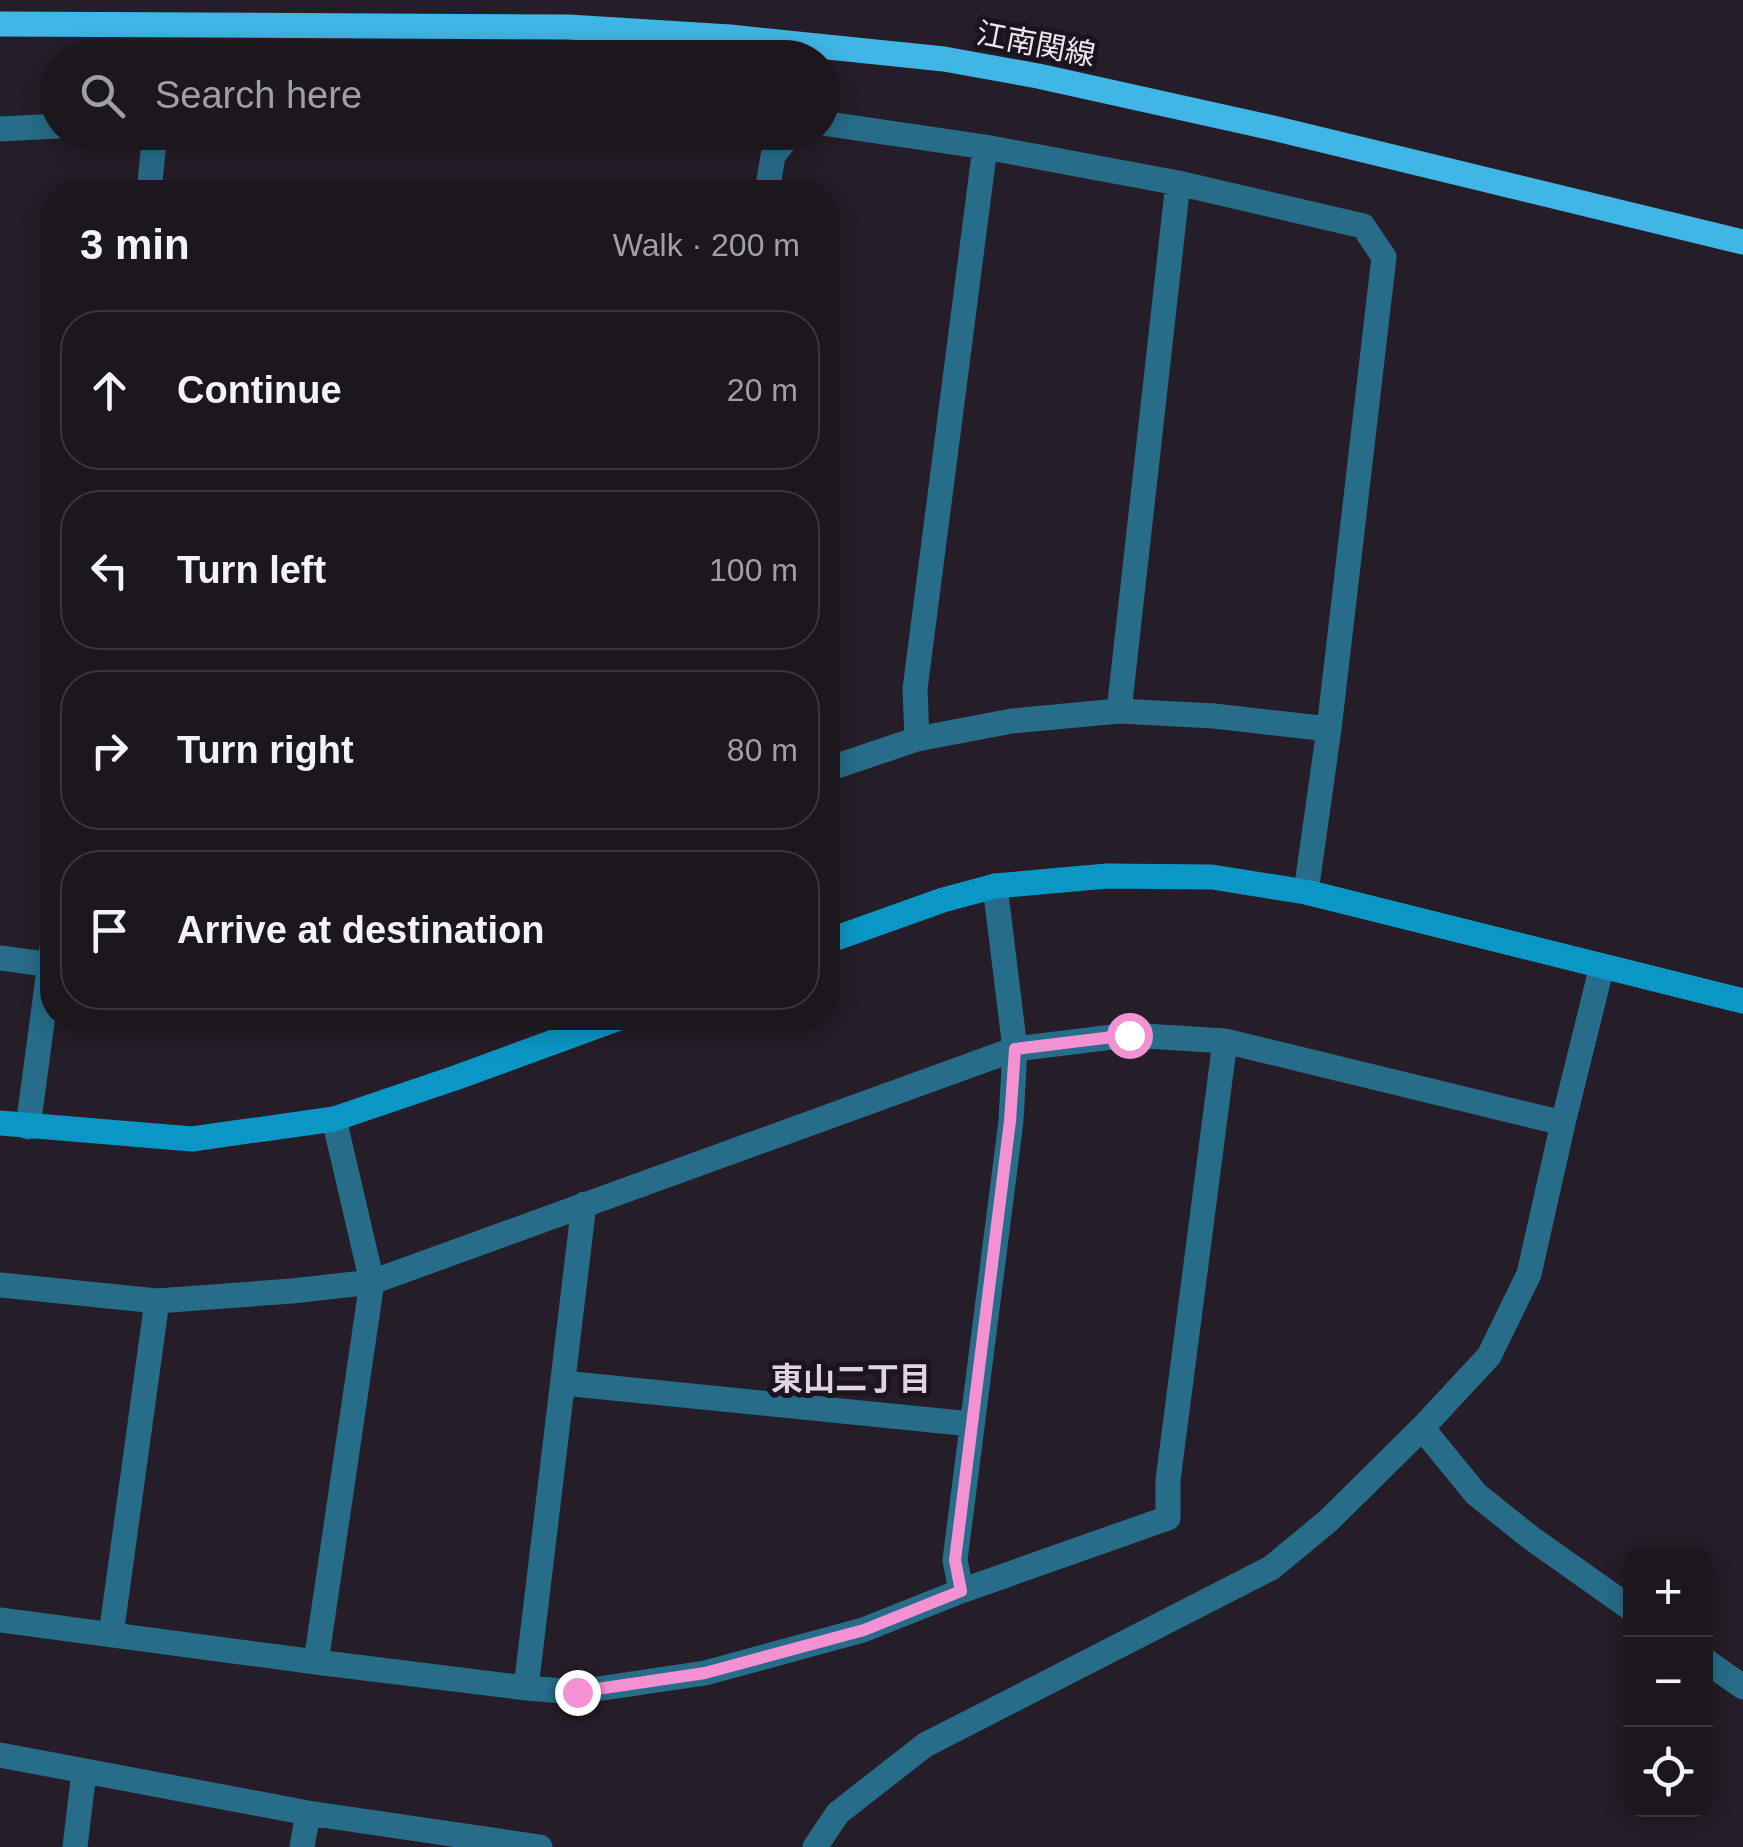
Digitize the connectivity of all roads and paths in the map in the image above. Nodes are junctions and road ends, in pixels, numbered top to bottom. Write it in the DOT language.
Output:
graph roads {
  1 [pos="0,24"];
  2 [pos="759,40"];
  3 [pos="840,48"];
  4 [pos="840,126"];
  5 [pos="40,127"];
  6 [pos="0,128"];
  7 [pos="985,147"];
  8 [pos="154,150"];
  9 [pos="777,150"];
  10 [pos="150,180"];
  11 [pos="769,180"];
  12 [pos="1178,183"];
  13 [pos="1743,242"];
  14 [pos="1119,711"];
  15 [pos="1328,729"];
  16 [pos="917,739"];
  17 [pos="840,765"];
  18 [pos="994,886"];
  19 [pos="1306,892"];
  20 [pos="840,937"];
  21 [pos="0,958"];
  22 [pos="40,959"];
  23 [pos="1602,966"];
  24 [pos="1743,1001"];
  25 [pos="42,1030"];
  26 [pos="586,1030"];
  27 [pos="1225,1041"];
  28 [pos="1015,1049"];
  29 [pos="334,1120"];
  30 [pos="0,1123"];
  31 [pos="1563,1123"];
  32 [pos="28,1127"];
  33 [pos="584,1204"];
  34 [pos="372,1282"];
  35 [pos="0,1285"];
  36 [pos="156,1301"];
  37 [pos="562,1383"];
  38 [pos="972,1424"];
  39 [pos="1422,1428"];
  40 [pos="961,1591"];
  41 [pos="1623,1603"];
  42 [pos="0,1620"];
  43 [pos="111,1635"];
  44 [pos="316,1662"];
  45 [pos="1713,1666"];
  46 [pos="1743,1687"];
  47 [pos="526,1688"];
  48 [pos="0,1754"];
  49 [pos="84,1772"];
  50 [pos="308,1813"];
  51 [pos="75,1847"];
  52 [pos="302,1847"];
  53 [pos="540,1847"];
  54 [pos="816,1847"];
  1 -- 2 [label="main road, 江南関線"];
  3 -- 13 [label="main road, 江南関線"];
  4 -- 7 [label="street"];
  5 -- 6 [label="street"];
  7 -- 12 [label="street"];
  7 -- 16 [label="street"];
  8 -- 10 [label="street"];
  9 -- 11 [label="street"];
  12 -- 14 [label="street"];
  12 -- 15 [label="street"];
  14 -- 15 [label="street"];
  14 -- 16 [label="street"];
  15 -- 19 [label="street"];
  16 -- 17 [label="street"];
  18 -- 19 [label="street"];
  18 -- 20 [label="street"];
  18 -- 28 [label="street"];
  19 -- 23 [label="street"];
  21 -- 22 [label="street"];
  23 -- 24 [label="street"];
  23 -- 31 [label="street"];
  25 -- 32 [label="street"];
  26 -- 29 [label="street"];
  27 -- 28 [label="street"];
  27 -- 31 [label="street"];
  27 -- 40 [label="street"];
  28 -- 33 [label="street"];
  28 -- 38 [label="street"];
  29 -- 32 [label="street"];
  29 -- 34 [label="street"];
  30 -- 32 [label="street"];
  31 -- 39 [label="street"];
  33 -- 34 [label="street"];
  33 -- 37 [label="street"];
  34 -- 36 [label="street"];
  34 -- 44 [label="street"];
  35 -- 36 [label="street"];
  36 -- 43 [label="street"];
  37 -- 38 [label="street"];
  37 -- 47 [label="street"];
  38 -- 40 [label="street"];
  39 -- 41 [label="street"];
  39 -- 54 [label="street"];
  40 -- 47 [label="street"];
  42 -- 43 [label="street"];
  43 -- 44 [label="street"];
  44 -- 47 [label="street"];
  45 -- 46 [label="street"];
  48 -- 49 [label="street"];
  49 -- 50 [label="street"];
  49 -- 51 [label="street"];
  50 -- 52 [label="street"];
  50 -- 53 [label="street"];
}
